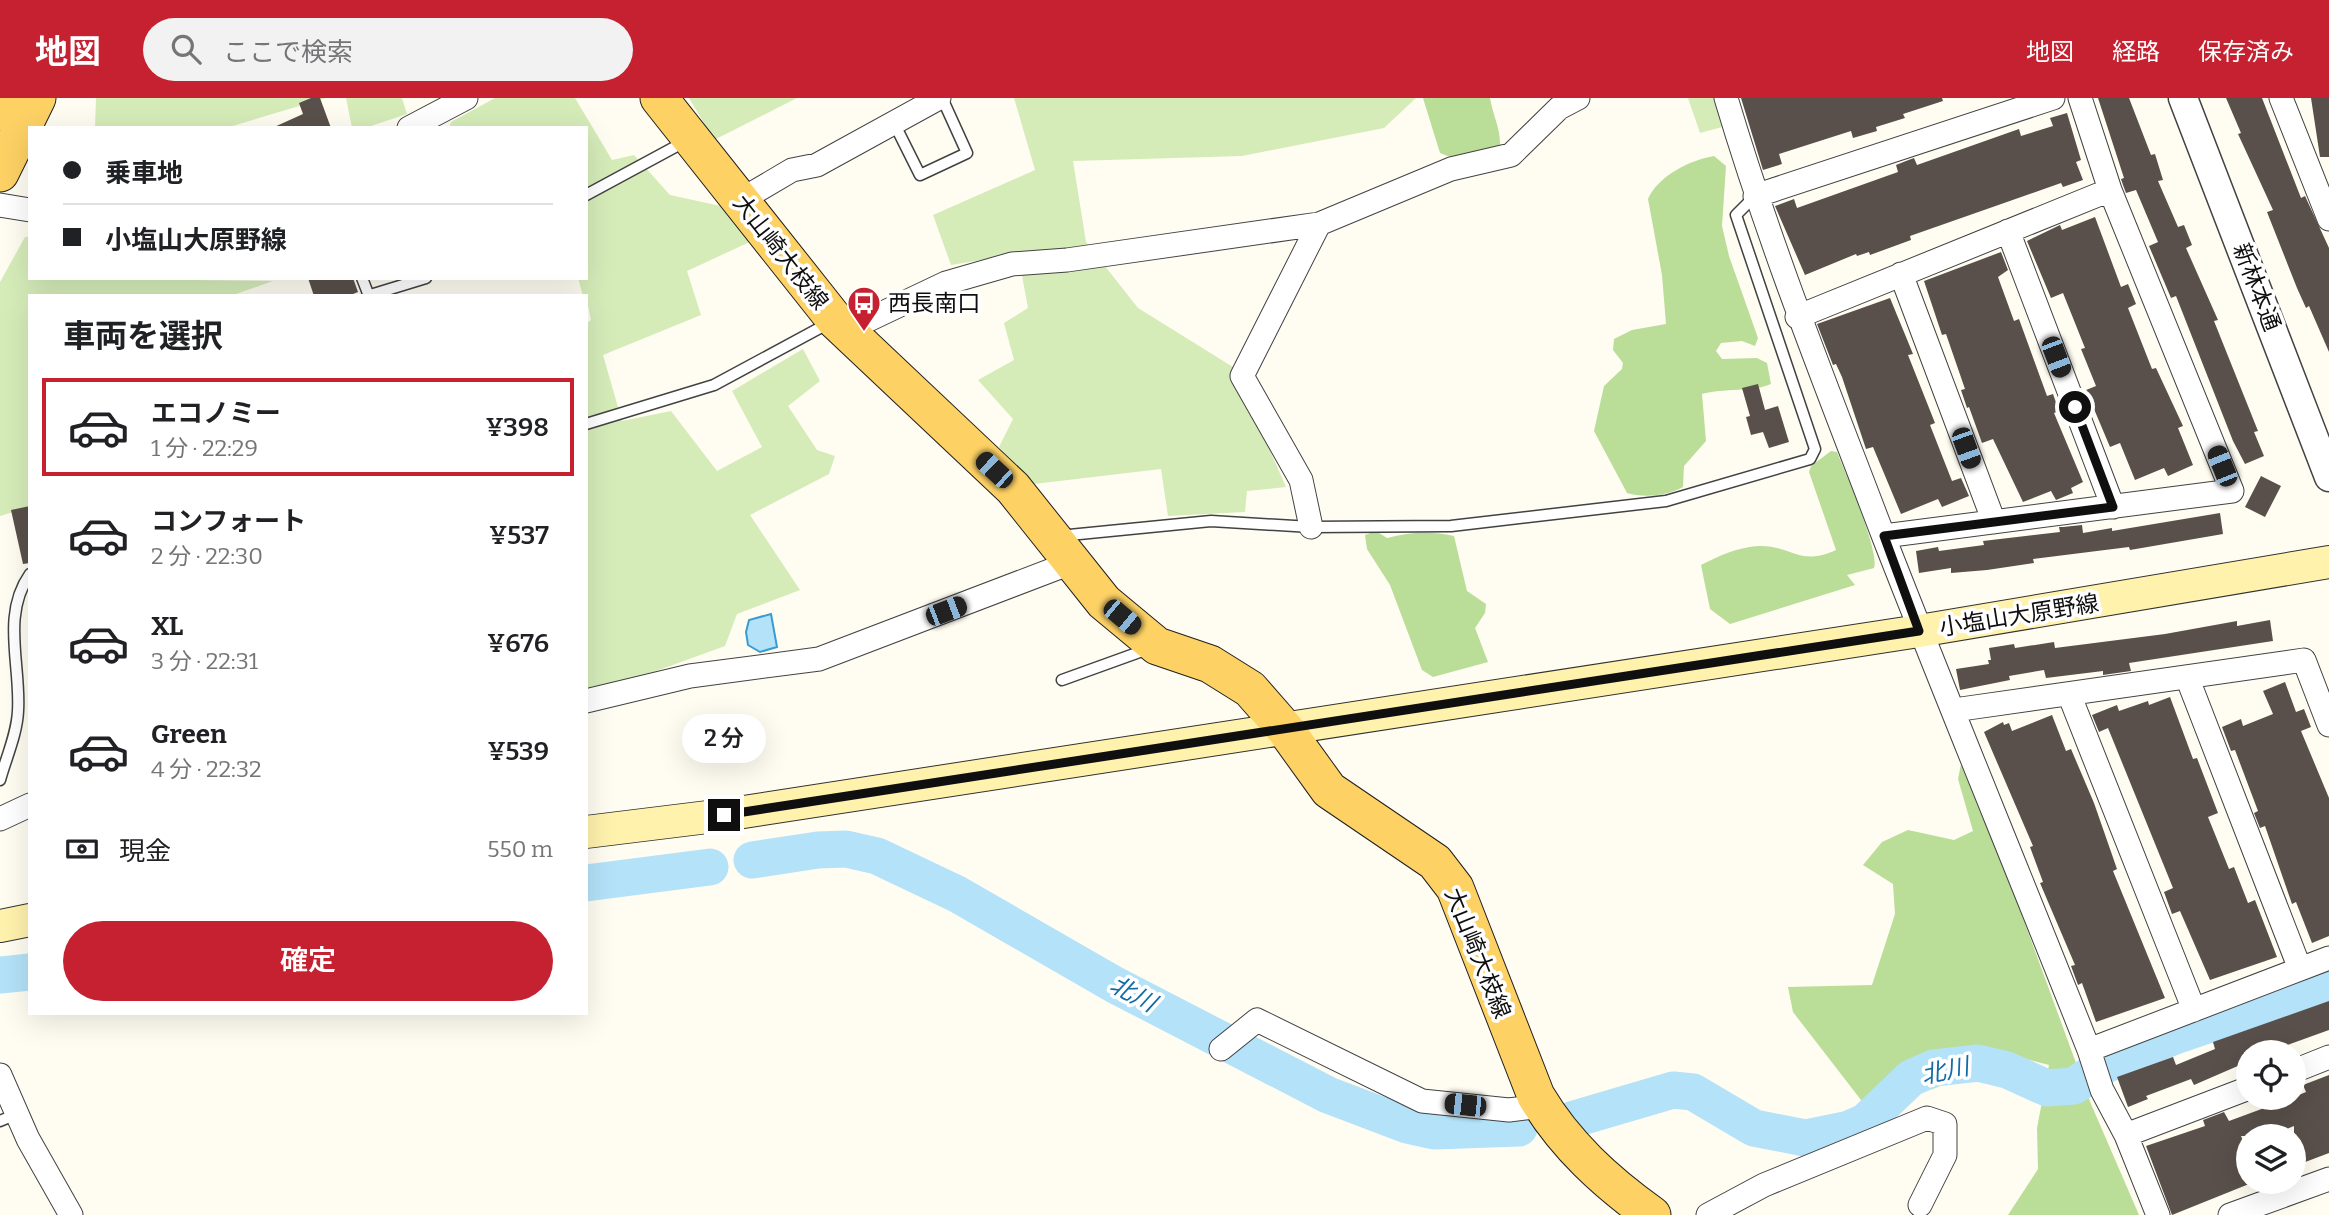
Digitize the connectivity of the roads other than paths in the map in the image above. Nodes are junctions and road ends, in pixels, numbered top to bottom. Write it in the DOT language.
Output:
graph roads {
  1 [pos="6,98"];
  2 [pos="37,98"];
  3 [pos="466,98"];
  4 [pos="659,98"];
  5 [pos="940,98"];
  6 [pos="1578,98"];
  7 [pos="1726,98"];
  8 [pos="2053,98"];
  9 [pos="2080,98"];
  10 [pos="2183,98"];
  11 [pos="2281,98"];
  12 [pos="0,112"];
  13 [pos="894,121"];
  14 [pos="413,126"];
  15 [pos="691,138"];
  16 [pos="0,173"];
  17 [pos="2321,176"];
  18 [pos="2110,190"];
  19 [pos="588,194"];
  20 [pos="1755,196"];
  21 [pos="741,200"];
  22 [pos="0,205"];
  23 [pos="28,210"];
  24 [pos="2329,219"];
  25 [pos="1319,224"];
  26 [pos="2008,232"];
  27 [pos="1901,274"];
  28 [pos="420,280"];
  29 [pos="375,294"];
  30 [pos="1797,317"];
  31 [pos="840,326"];
  32 [pos="588,423"];
  33 [pos="2329,477"];
  34 [pos="2113,507"];
  35 [pos="1994,522"];
  36 [pos="1311,527"];
  37 [pos="1884,536"];
  38 [pos="1062,549"];
  39 [pos="2329,562"];
  40 [pos="28,577"];
  41 [pos="1919,631"];
  42 [pos="1157,646"];
  43 [pos="2187,677"];
  44 [pos="1062,680"];
  45 [pos="2069,694"];
  46 [pos="588,701"];
  47 [pos="1954,710"];
  48 [pos="2329,725"];
  49 [pos="1285,729"];
  50 [pos="0,780"];
  51 [pos="28,806"];
  52 [pos="0,819"];
  53 [pos="588,832"];
  54 [pos="28,920"];
  55 [pos="0,926"];
  56 [pos="2329,958"];
  57 [pos="2300,969"];
  58 [pos="2194,1010"];
  59 [pos="1221,1049"];
  60 [pos="2090,1049"];
  61 [pos="2329,1057"];
  62 [pos="2306,1066"];
  63 [pos="0,1075"];
  64 [pos="2236,1093"];
  65 [pos="1542,1106"];
  66 [pos="9,1118"];
  67 [pos="2126,1135"];
  68 [pos="2329,1179"];
  69 [pos="1920,1205"];
  70 [pos="2274,1208"];
  71 [pos="1632,1209"];
  72 [pos="71,1215"];
  73 [pos="1708,1215"];
  74 [pos="2158,1215"];
  75 [pos="2230,1215"];
  1 -- 12 [label="main road"];
  2 -- 16 [label="main road"];
  3 -- 14 [label="street"];
  4 -- 15 [label="main road, 大山崎大枝線"];
  5 -- 13 [label="street"];
  5 -- 13 [label="lane"];
  6 -- 25 [label="street"];
  7 -- 20 [label="street"];
  8 -- 20 [label="street"];
  9 -- 18 [label="street"];
  10 -- 33 [label="street, 新林本通"];
  11 -- 17 [label="street"];
  13 -- 21 [label="street"];
  15 -- 19 [label="lane"];
  15 -- 21 [label="main road, 大山崎大枝線"];
  17 -- 24 [label="street"];
  18 -- 26 [label="street"];
  18 -- 34 [label="street"];
  20 -- 30 [label="street"];
  20 -- 36 [label="lane"];
  21 -- 31 [label="main road, 大山崎大枝線"];
  22 -- 23 [label="street"];
  25 -- 31 [label="street"];
  25 -- 36 [label="street"];
  26 -- 27 [label="street"];
  26 -- 34 [label="street"];
  27 -- 30 [label="street"];
  27 -- 35 [label="street"];
  28 -- 29 [label="lane"];
  30 -- 37 [label="street"];
  31 -- 32 [label="lane"];
  31 -- 38 [label="main road, 大山崎大枝線"];
  34 -- 35 [label="street"];
  35 -- 37 [label="street"];
  36 -- 38 [label="lane"];
  37 -- 41 [label="street"];
  38 -- 42 [label="main road, 大山崎大枝線"];
  38 -- 46 [label="street"];
  39 -- 41 [label="main road, 小塩山大原野線"];
  40 -- 50 [label="lane"];
  41 -- 47 [label="street"];
  41 -- 49 [label="main road, 小塩山大原野線"];
  42 -- 44 [label="lane"];
  42 -- 49 [label="main road, 大山崎大枝線"];
  43 -- 45 [label="street"];
  43 -- 48 [label="street"];
  43 -- 57 [label="street"];
  45 -- 47 [label="street"];
  45 -- 58 [label="street"];
  47 -- 60 [label="street"];
  49 -- 53 [label="main road, 小塩山大原野線"];
  49 -- 65 [label="main road, 大山崎大枝線"];
  51 -- 52 [label="street"];
  54 -- 55 [label="main road"];
  56 -- 57 [label="street"];
  57 -- 58 [label="street"];
  58 -- 60 [label="street"];
  59 -- 65 [label="street"];
  60 -- 67 [label="street"];
  61 -- 62 [label="street"];
  63 -- 66 [label="street"];
  64 -- 67 [label="street"];
  65 -- 71 [label="main road, 大山崎大枝線"];
  66 -- 72 [label="street"];
  67 -- 74 [label="street"];
  68 -- 70 [label="street"];
  69 -- 73 [label="street"];
  70 -- 75 [label="street"];
}
